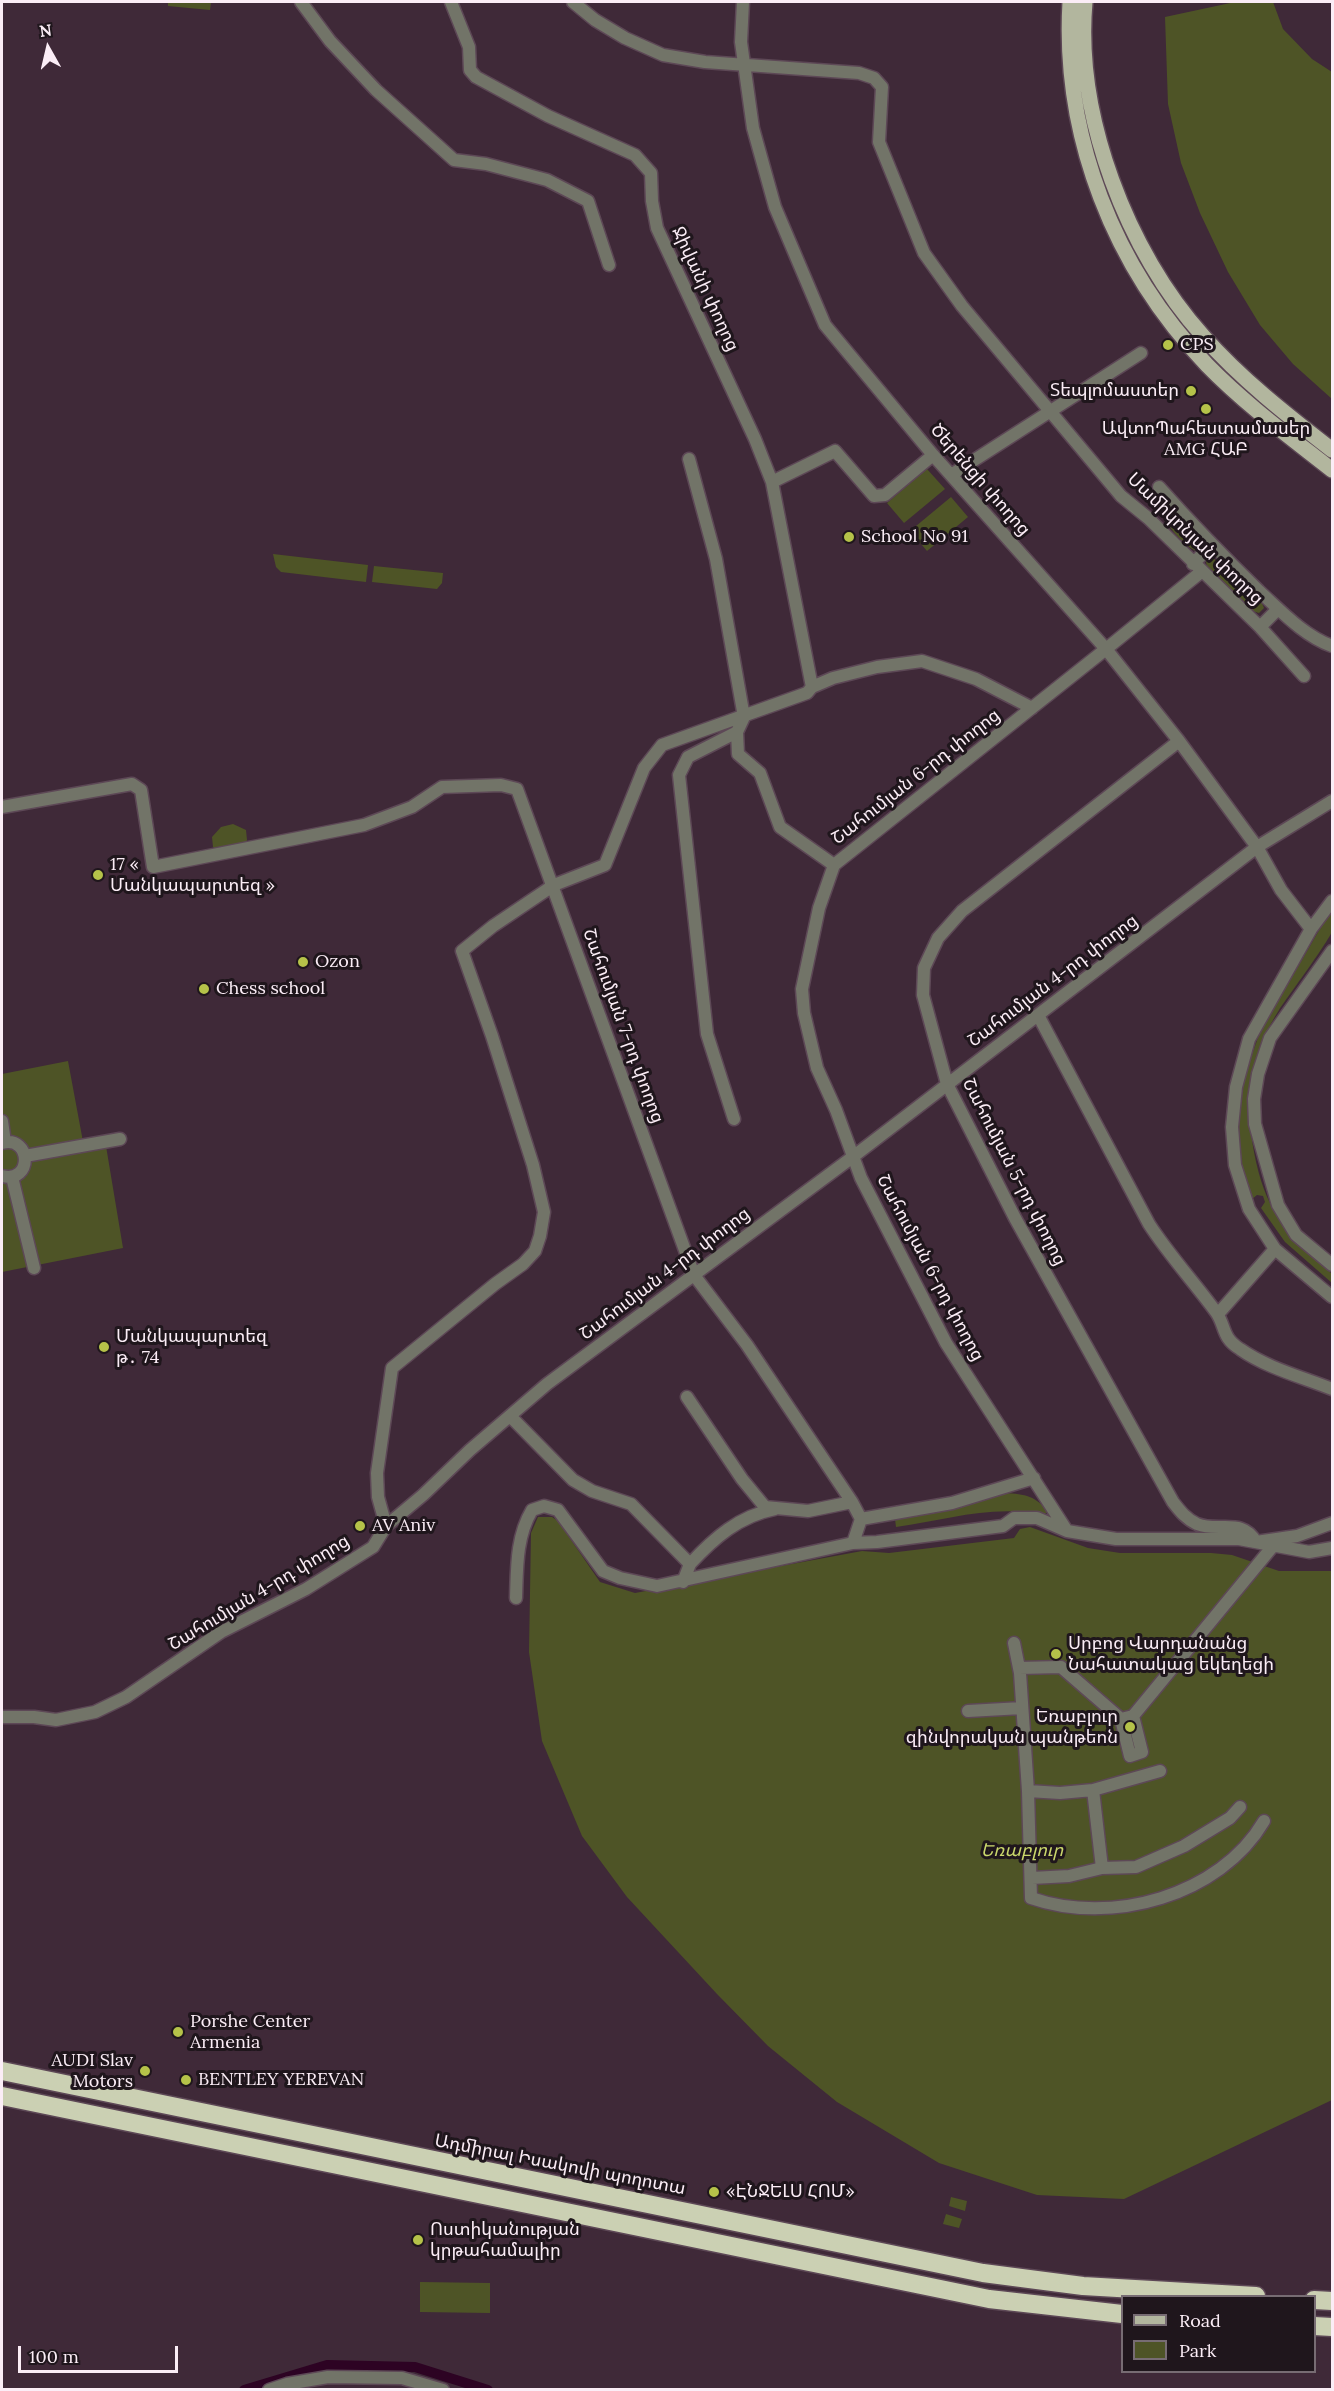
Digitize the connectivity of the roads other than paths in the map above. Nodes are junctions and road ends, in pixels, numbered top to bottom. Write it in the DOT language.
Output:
graph roads {
  1 [pos="301,2"];
  2 [pos="451,2"];
  3 [pos="573,2"];
  4 [pos="743,2"];
  5 [pos="1070,2"];
  6 [pos="1085,2"];
  7 [pos="743,64"];
  8 [pos="609,265"];
  9 [pos="1141,353"];
  10 [pos="1052,411"];
  11 [pos="1332,450"];
  12 [pos="933,455"];
  13 [pos="689,459"];
  14 [pos="1332,470"];
  15 [pos="951,475"];
  16 [pos="772,482"];
  17 [pos="1159,488"];
  18 [pos="1211,545"];
  19 [pos="1197,568"];
  20 [pos="1278,609"];
  21 [pos="1260,627"];
  22 [pos="1332,646"];
  23 [pos="1106,650"];
  24 [pos="1304,676"];
  25 [pos="812,687"];
  26 [pos="1032,708"];
  27 [pos="744,717"];
  28 [pos="737,732"];
  29 [pos="1179,741"];
  30 [pos="1332,801"];
  31 [pos="2,807"];
  32 [pos="1257,847"];
  33 [pos="834,865"];
  34 [pos="554,885"];
  35 [pos="1332,901"];
  36 [pos="1311,929"];
  37 [pos="1332,951"];
  38 [pos="1038,1015"];
  39 [pos="947,1084"];
  40 [pos="735,1119"];
  41 [pos="2,1121"];
  42 [pos="120,1139"];
  43 [pos="3,1143"];
  44 [pos="25,1156"];
  45 [pos="854,1156"];
  46 [pos="7,1177"];
  47 [pos="1275,1249"];
  48 [pos="1332,1265"];
  49 [pos="34,1268"];
  50 [pos="694,1275"];
  51 [pos="1332,1297"];
  52 [pos="1218,1314"];
  53 [pos="1332,1389"];
  54 [pos="687,1397"];
  55 [pos="512,1416"];
  56 [pos="1034,1478"];
  57 [pos="852,1502"];
  58 [pos="776,1509"];
  59 [pos="861,1519"];
  60 [pos="1332,1523"];
  61 [pos="386,1526"];
  62 [pos="1067,1531"];
  63 [pos="1256,1542"];
  64 [pos="853,1543"];
  65 [pos="1273,1546"];
  66 [pos="1332,1548"];
  67 [pos="690,1564"];
  68 [pos="683,1582"];
  69 [pos="516,1598"];
  70 [pos="1014,1643"];
  71 [pos="1019,1668"];
  72 [pos="1022,1708"];
  73 [pos="968,1711"];
  74 [pos="2,1717"];
  75 [pos="1127,1718"];
  76 [pos="1160,1771"];
  77 [pos="1142,1775"];
  78 [pos="1093,1790"];
  79 [pos="1028,1791"];
  80 [pos="1240,1807"];
  81 [pos="1264,1821"];
  82 [pos="1102,1868"];
  83 [pos="1032,1878"];
  84 [pos="2,2071"];
  85 [pos="2,2096"];
  86 [pos="1239,2295"];
  87 [pos="1316,2300"];
  88 [pos="1332,2301"];
  89 [pos="1121,2314"];
  90 [pos="1316,2326"];
  91 [pos="1332,2327"];
  92 [pos="269,2390"];
  93 [pos="443,2390"];
  1 -- 8 [label="street"];
  2 -- 16 [label="street, Ջիվանի փողոց"];
  3 -- 7 [label="street, Մամիկոնյան փողոց"];
  4 -- 7 [label="street, Ծերենցի փողոց"];
  5 -- 14 [label="main road"];
  6 -- 11 [label="main road"];
  7 -- 10 [label="street, Մամիկոնյան փողոց"];
  7 -- 12 [label="street, Ծերենցի փողոց"];
  9 -- 10 [label="street"];
  10 -- 15 [label="street"];
  10 -- 19 [label="street, Մամիկոնյան փողոց"];
  12 -- 15 [label="street, Ծերենցի փողոց"];
  12 -- 16 [label="street"];
  13 -- 27 [label="street"];
  15 -- 23 [label="street, Ծերենցի փողոց"];
  16 -- 25 [label="street, Ջիվանի փողոց"];
  17 -- 18 [label="street"];
  18 -- 19 [label="street, Շահումյան 6-րդ փողոց"];
  18 -- 20 [label="street"];
  19 -- 21 [label="street, Մամիկոնյան փողոց"];
  19 -- 23 [label="street, Շահումյան 6-րդ փողոց"];
  20 -- 21 [label="street"];
  20 -- 22 [label="street"];
  21 -- 24 [label="street, Մամիկոնյան փողոց"];
  23 -- 26 [label="street, Շահումյան 6-րդ փողոց"];
  23 -- 29 [label="street, Ծերենցի փողոց"];
  25 -- 26 [label="street"];
  25 -- 27 [label="street"];
  26 -- 33 [label="street, Շահումյան 6-րդ փողոց"];
  27 -- 28 [label="street"];
  27 -- 34 [label="street"];
  28 -- 33 [label="street"];
  28 -- 40 [label="street"];
  29 -- 32 [label="street, Ծերենցի փողոց"];
  29 -- 39 [label="street, Շահումյան 5-րդ փողոց"];
  30 -- 32 [label="street, Շահումյան 4-րդ փողոց"];
  31 -- 34 [label="street, Շահումյան 7-րդ փողոց"];
  32 -- 36 [label="street, Ծերենցի փողոց"];
  32 -- 38 [label="street, Շահումյան 4-րդ փողոց"];
  33 -- 45 [label="street, Շահումյան 6-րդ փողոց"];
  34 -- 50 [label="street, Շահումյան 7-րդ փողոց"];
  34 -- 61 [label="street"];
  35 -- 36 [label="street"];
  36 -- 47 [label="street"];
  37 -- 48 [label="street"];
  38 -- 39 [label="street, Շահումյան 4-րդ փողոց"];
  38 -- 52 [label="street"];
  39 -- 45 [label="street, Շահումյան 4-րդ փողոց"];
  39 -- 63 [label="street, Շահումյան 5-րդ փողոց"];
  41 -- 43 [label="street"];
  42 -- 44 [label="street"];
  43 -- 44 [label="street"];
  44 -- 46 [label="street"];
  45 -- 50 [label="street, Շահումյան 4-րդ փողոց"];
  45 -- 56 [label="street, Շահումյան 6-րդ փողոց"];
  46 -- 49 [label="street"];
  47 -- 51 [label="street"];
  47 -- 52 [label="street"];
  50 -- 55 [label="street, Շահումյան 4-րդ փողոց"];
  50 -- 57 [label="street, Շահումյան 7-րդ փողոց"];
  52 -- 53 [label="street"];
  54 -- 58 [label="street"];
  55 -- 61 [label="street, Շահումյան 4-րդ փողոց"];
  55 -- 67 [label="street"];
  56 -- 59 [label="street"];
  56 -- 62 [label="street, Շահումյան 6-րդ փողոց"];
  57 -- 58 [label="street"];
  57 -- 59 [label="street, Շահումյան 7-րդ փողոց"];
  58 -- 67 [label="street"];
  59 -- 64 [label="street"];
  60 -- 63 [label="street"];
  61 -- 74 [label="street, Շահումյան 4-րդ փողոց"];
  62 -- 63 [label="street"];
  62 -- 64 [label="street"];
  63 -- 65 [label="street"];
  64 -- 68 [label="street"];
  65 -- 66 [label="street"];
  65 -- 75 [label="street"];
  67 -- 68 [label="street"];
  68 -- 69 [label="street"];
  70 -- 71 [label="street"];
  71 -- 72 [label="street"];
  71 -- 75 [label="street"];
  72 -- 73 [label="street"];
  72 -- 79 [label="street"];
  75 -- 77 [label="street"];
  76 -- 77 [label="street"];
  77 -- 78 [label="street"];
  78 -- 79 [label="street"];
  78 -- 82 [label="street"];
  79 -- 83 [label="street"];
  80 -- 82 [label="street"];
  81 -- 83 [label="street"];
  82 -- 83 [label="street"];
  84 -- 86 [label="highway, Ադմիրալ Իսակովի պողոտա"];
  85 -- 89 [label="highway"];
  87 -- 88 [label="highway"];
  90 -- 91 [label="highway"];
  92 -- 93 [label="street"];
}
